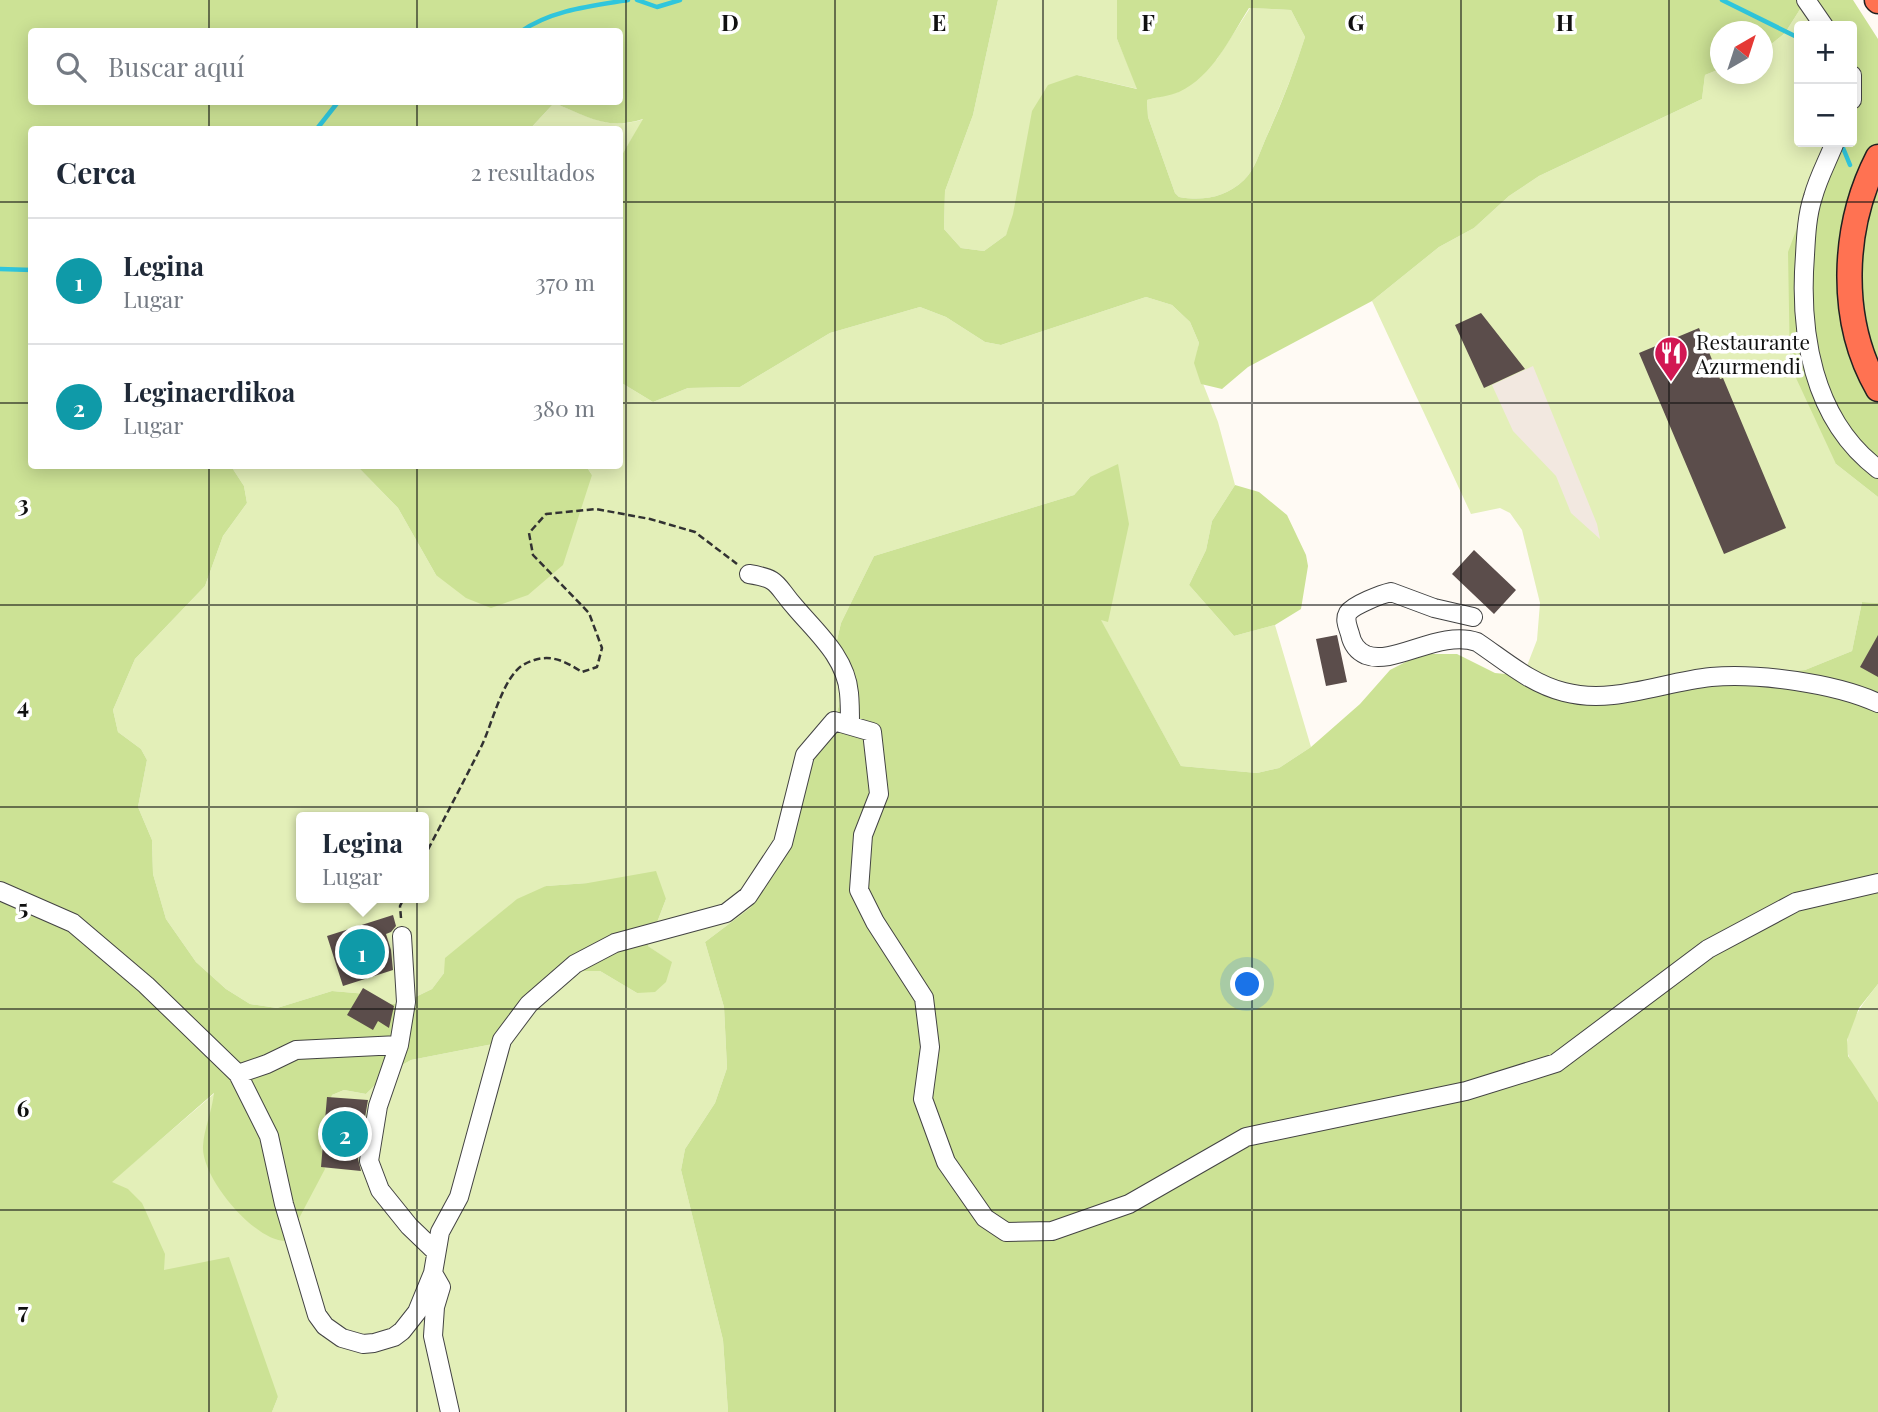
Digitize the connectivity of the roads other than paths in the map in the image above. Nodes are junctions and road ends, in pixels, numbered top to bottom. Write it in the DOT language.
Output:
graph roads {
  1 [pos="1806,0"];
  2 [pos="1821,21"];
  3 [pos="1833,147"];
  4 [pos="1878,157"];
  5 [pos="1851,252"];
  6 [pos="1878,360"];
  7 [pos="1878,388"];
  8 [pos="1878,469"];
  9 [pos="749,574"];
  10 [pos="1473,617"];
  11 [pos="1878,703"];
  12 [pos="850,725"];
  13 [pos="1878,883"];
  14 [pos="0,891"];
  15 [pos="402,936"];
  16 [pos="399,1045"];
  17 [pos="238,1074"];
  18 [pos="435,1251"];
  19 [pos="433,1273"];
  20 [pos="450,1412"];
  1 -- 2 [label="street"];
  3 -- 8 [label="street"];
  4 -- 5 [label="highway"];
  5 -- 6 [label="highway"];
  5 -- 7 [label="highway"];
  9 -- 12 [label="street"];
  10 -- 11 [label="street"];
  12 -- 13 [label="street"];
  12 -- 18 [label="street"];
  14 -- 17 [label="street"];
  15 -- 16 [label="street"];
  16 -- 17 [label="street"];
  16 -- 18 [label="street"];
  17 -- 19 [label="street"];
  18 -- 19 [label="street"];
  19 -- 20 [label="street"];
}
